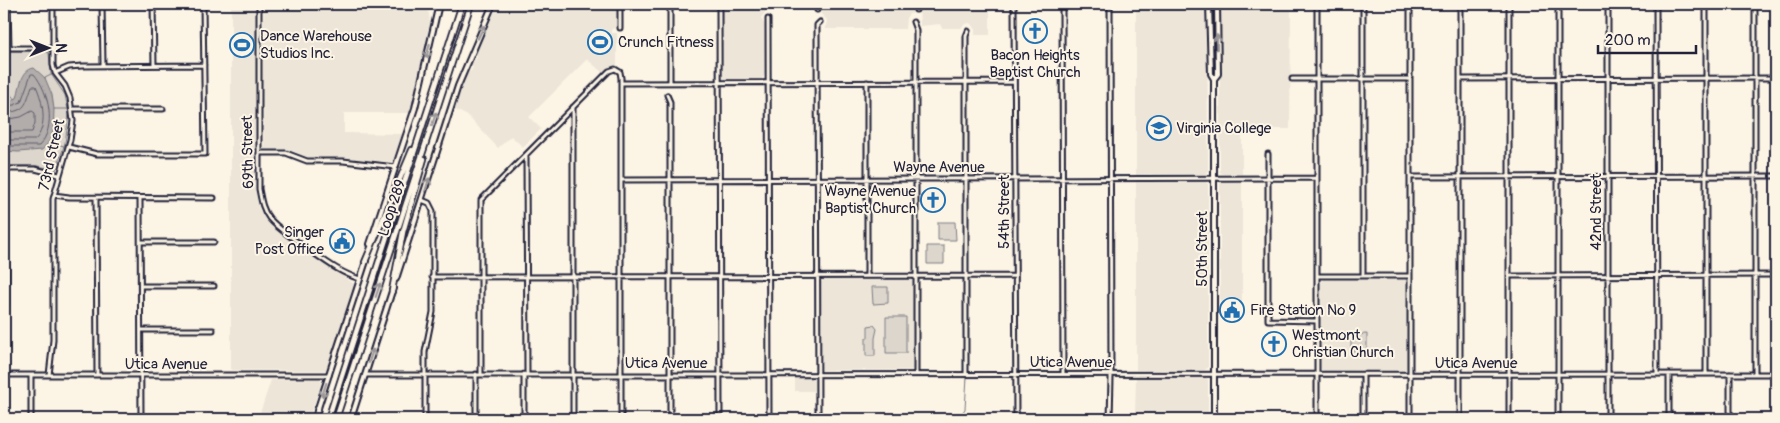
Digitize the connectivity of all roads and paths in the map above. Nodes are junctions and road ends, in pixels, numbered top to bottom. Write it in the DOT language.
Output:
graph roads {
  1 [pos="8,4"];
  2 [pos="53,4"];
  3 [pos="102,4"];
  4 [pos="153,4"];
  5 [pos="203,4"];
  6 [pos="259,4"];
  7 [pos="439,4"];
  8 [pos="462,4"];
  9 [pos="471,4"];
  10 [pos="490,4"];
  11 [pos="494,4"];
  12 [pos="620,4"];
  13 [pos="670,4"];
  14 [pos="719,4"];
  15 [pos="818,4"];
  16 [pos="916,4"];
  17 [pos="1014,4"];
  18 [pos="1062,4"];
  19 [pos="1110,4"];
  20 [pos="1210,4"];
  21 [pos="1217,4"];
  22 [pos="1317,4"];
  23 [pos="1364,4"];
  24 [pos="1410,4"];
  25 [pos="1460,4"];
  26 [pos="1509,4"];
  27 [pos="1558,4"];
  28 [pos="1608,4"];
  29 [pos="1656,4"];
  30 [pos="1706,4"];
  31 [pos="1755,4"];
  32 [pos="817,10"];
  33 [pos="916,10"];
  34 [pos="490,11"];
  35 [pos="768,19"];
  36 [pos="820,22"];
  37 [pos="913,22"];
  38 [pos="620,28"];
  39 [pos="968,31"];
  40 [pos="4,48"];
  41 [pos="9,48"];
  42 [pos="53,48"];
  43 [pos="154,65"];
  44 [pos="204,65"];
  45 [pos="102,66"];
  46 [pos="55,73"];
  47 [pos="1558,78"];
  48 [pos="1608,78"];
  49 [pos="1656,78"];
  50 [pos="1706,78"];
  51 [pos="1755,78"];
  52 [pos="1776,78"];
  53 [pos="1214,79"];
  54 [pos="1317,79"];
  55 [pos="1363,79"];
  56 [pos="1410,79"];
  57 [pos="1460,79"];
  58 [pos="1509,79"];
  59 [pos="1292,80"];
  60 [pos="670,82"];
  61 [pos="720,82"];
  62 [pos="768,82"];
  63 [pos="817,82"];
  64 [pos="867,82"];
  65 [pos="916,82"];
  66 [pos="966,82"];
  67 [pos="1014,82"];
  68 [pos="621,83"];
  69 [pos="667,96"];
  70 [pos="573,108"];
  71 [pos="73,109"];
  72 [pos="163,109"];
  73 [pos="424,121"];
  74 [pos="427,142"];
  75 [pos="68,147"];
  76 [pos="259,153"];
  77 [pos="526,154"];
  78 [pos="1268,154"];
  79 [pos="396,167"];
  80 [pos="5,169"];
  81 [pos="59,174"];
  82 [pos="1755,176"];
  83 [pos="1776,176"];
  84 [pos="1268,177"];
  85 [pos="1410,177"];
  86 [pos="1460,177"];
  87 [pos="1509,177"];
  88 [pos="1558,177"];
  89 [pos="1656,177"];
  90 [pos="1706,177"];
  91 [pos="867,178"];
  92 [pos="916,178"];
  93 [pos="965,178"];
  94 [pos="1015,178"];
  95 [pos="1062,178"];
  96 [pos="1111,178"];
  97 [pos="1214,178"];
  98 [pos="1317,178"];
  99 [pos="1608,178"];
  100 [pos="670,179"];
  101 [pos="817,179"];
  102 [pos="621,180"];
  103 [pos="720,180"];
  104 [pos="768,180"];
  105 [pos="54,194"];
  106 [pos="96,198"];
  107 [pos="140,198"];
  108 [pos="214,198"];
  109 [pos="422,200"];
  110 [pos="141,242"];
  111 [pos="214,242"];
  112 [pos="365,262"];
  113 [pos="1706,275"];
  114 [pos="1755,275"];
  115 [pos="1776,275"];
  116 [pos="720,276"];
  117 [pos="768,276"];
  118 [pos="817,276"];
  119 [pos="867,276"];
  120 [pos="916,276"];
  121 [pos="966,276"];
  122 [pos="1015,276"];
  123 [pos="1317,276"];
  124 [pos="1363,276"];
  125 [pos="1410,276"];
  126 [pos="1509,276"];
  127 [pos="1558,276"];
  128 [pos="1608,276"];
  129 [pos="1656,276"];
  130 [pos="432,277"];
  131 [pos="480,277"];
  132 [pos="527,277"];
  133 [pos="574,277"];
  134 [pos="621,277"];
  135 [pos="670,277"];
  136 [pos="360,279"];
  137 [pos="141,286"];
  138 [pos="214,286"];
  139 [pos="392,291"];
  140 [pos="4,309"];
  141 [pos="1317,321"];
  142 [pos="141,330"];
  143 [pos="213,330"];
  144 [pos="476,374"];
  145 [pos="481,374"];
  146 [pos="526,374"];
  147 [pos="573,374"];
  148 [pos="622,374"];
  149 [pos="670,374"];
  150 [pos="720,374"];
  151 [pos="769,374"];
  152 [pos="818,374"];
  153 [pos="916,374"];
  154 [pos="966,374"];
  155 [pos="1016,374"];
  156 [pos="1063,374"];
  157 [pos="1111,374"];
  158 [pos="1214,374"];
  159 [pos="1317,374"];
  160 [pos="1363,374"];
  161 [pos="1410,374"];
  162 [pos="1460,374"];
  163 [pos="1509,374"];
  164 [pos="1558,374"];
  165 [pos="1608,374"];
  166 [pos="1656,374"];
  167 [pos="1669,374"];
  168 [pos="1706,374"];
  169 [pos="1730,374"];
  170 [pos="1756,374"];
  171 [pos="1776,374"];
  172 [pos="4,375"];
  173 [pos="32,375"];
  174 [pos="49,375"];
  175 [pos="97,375"];
  176 [pos="141,375"];
  177 [pos="328,375"];
  178 [pos="365,375"];
  179 [pos="425,375"];
  180 [pos="318,408"];
  181 [pos="31,419"];
  182 [pos="140,419"];
  183 [pos="315,419"];
  184 [pos="328,419"];
  185 [pos="336,419"];
  186 [pos="351,419"];
  187 [pos="425,419"];
  188 [pos="476,419"];
  189 [pos="524,419"];
  190 [pos="573,419"];
  191 [pos="621,419"];
  192 [pos="670,419"];
  193 [pos="720,419"];
  194 [pos="769,419"];
  195 [pos="818,419"];
  196 [pos="1016,419"];
  197 [pos="1110,419"];
  198 [pos="1214,419"];
  199 [pos="1317,419"];
  200 [pos="1363,419"];
  201 [pos="1410,419"];
  202 [pos="1460,419"];
  203 [pos="1509,419"];
  204 [pos="1558,419"];
  205 [pos="1608,419"];
  206 [pos="1669,419"];
  207 [pos="1730,419"];
  1 -- 41 [label="street"];
  2 -- 42 [label="street, 73rd Street"];
  3 -- 45 [label="street"];
  4 -- 43 [label="street"];
  5 -- 44 [label="street"];
  6 -- 76 [label="street, 69th Street"];
  7 -- 79 [label="main road, one-way"];
  8 -- 73 [label="highway, Loop 289"];
  74 -- 9 [label="highway, Loop 289, one-way"];
  10 -- 34 [label="main road"];
  11 -- 34 [label="main road"];
  12 -- 38 [label="street"];
  13 -- 60 [label="street"];
  14 -- 61 [label="street"];
  15 -- 32 [label="street"];
  16 -- 33 [label="street"];
  17 -- 67 [label="street, 54th Street"];
  18 -- 95 [label="street"];
  19 -- 96 [label="street"];
  20 -- 53 [label="main road, 50th Street"];
  53 -- 21 [label="main road, 50th Street, one-way"];
  22 -- 54 [label="street"];
  23 -- 55 [label="street"];
  24 -- 56 [label="street"];
  25 -- 57 [label="street"];
  26 -- 58 [label="street"];
  27 -- 47 [label="street"];
  28 -- 48 [label="street, 42nd Street"];
  29 -- 49 [label="street"];
  30 -- 50 [label="street"];
  31 -- 51 [label="street"];
  109 -- 34 [label="main road, one-way"];
  35 -- 62 [label="street"];
  36 -- 63 [label="street"];
  37 -- 65 [label="street"];
  39 -- 66 [label="street"];
  40 -- 41 [label="street"];
  41 -- 42 [label="street"];
  42 -- 46 [label="street, 73rd Street"];
  43 -- 44 [label="street"];
  43 -- 45 [label="street"];
  44 -- 75 [label="street"];
  45 -- 46 [label="street"];
  46 -- 71 [label="street, 73rd Street"];
  47 -- 48 [label="street"];
  47 -- 58 [label="street"];
  47 -- 88 [label="street"];
  48 -- 49 [label="street"];
  48 -- 99 [label="street, 42nd Street"];
  49 -- 50 [label="street"];
  49 -- 89 [label="street"];
  50 -- 51 [label="street"];
  50 -- 90 [label="street"];
  51 -- 52 [label="street"];
  51 -- 82 [label="street"];
  53 -- 97 [label="main road, 50th Street"];
  54 -- 55 [label="street"];
  54 -- 59 [label="street"];
  54 -- 98 [label="street"];
  55 -- 56 [label="street"];
  55 -- 124 [label="street"];
  56 -- 85 [label="street"];
  57 -- 58 [label="street"];
  57 -- 86 [label="street"];
  58 -- 87 [label="street"];
  60 -- 61 [label="street"];
  60 -- 68 [label="street"];
  61 -- 62 [label="street"];
  61 -- 103 [label="street"];
  62 -- 63 [label="street"];
  62 -- 104 [label="street"];
  63 -- 64 [label="street"];
  63 -- 101 [label="street"];
  64 -- 65 [label="street"];
  64 -- 91 [label="street"];
  65 -- 66 [label="street"];
  65 -- 92 [label="street"];
  66 -- 67 [label="street"];
  66 -- 93 [label="street"];
  67 -- 94 [label="street, 54th Street"];
  68 -- 70 [label="street"];
  68 -- 102 [label="street"];
  69 -- 100 [label="street"];
  70 -- 77 [label="street"];
  70 -- 133 [label="street"];
  71 -- 72 [label="street"];
  71 -- 75 [label="street, 73rd Street"];
  73 -- 112 [label="highway"];
  73 -- 184 [label="highway, Loop 289"];
  74 -- 139 [label="highway"];
  185 -- 74 [label="highway, Loop 289, one-way"];
  75 -- 81 [label="street, 73rd Street"];
  76 -- 79 [label="street"];
  76 -- 136 [label="street, 69th Street"];
  77 -- 131 [label="street"];
  77 -- 132 [label="street"];
  78 -- 84 [label="street"];
  79 -- 112 [label="main road"];
  80 -- 81 [label="street"];
  80 -- 140 [label="street"];
  81 -- 105 [label="street, 73rd Street"];
  82 -- 83 [label="street"];
  82 -- 90 [label="street"];
  82 -- 114 [label="street"];
  84 -- 97 [label="street, Wayne Avenue"];
  84 -- 98 [label="street, Wayne Avenue"];
  84 -- 141 [label="street"];
  85 -- 86 [label="street"];
  85 -- 125 [label="street"];
  86 -- 87 [label="street"];
  86 -- 162 [label="street"];
  87 -- 88 [label="street"];
  87 -- 126 [label="street"];
  88 -- 99 [label="street"];
  88 -- 127 [label="street"];
  89 -- 90 [label="street"];
  89 -- 99 [label="street"];
  89 -- 129 [label="street"];
  90 -- 113 [label="street"];
  91 -- 92 [label="street, Wayne Avenue"];
  91 -- 101 [label="street, Wayne Avenue"];
  91 -- 119 [label="street"];
  92 -- 93 [label="street, Wayne Avenue"];
  92 -- 120 [label="street"];
  93 -- 94 [label="street, Wayne Avenue"];
  93 -- 121 [label="street"];
  94 -- 95 [label="street, Wayne Avenue"];
  94 -- 122 [label="street, 54th Street"];
  95 -- 96 [label="street, Wayne Avenue"];
  95 -- 156 [label="street"];
  96 -- 97 [label="street, Wayne Avenue"];
  96 -- 157 [label="street"];
  97 -- 158 [label="main road, 50th Street"];
  98 -- 123 [label="street"];
  99 -- 128 [label="street, 42nd Street"];
  100 -- 102 [label="street, Wayne Avenue"];
  100 -- 103 [label="street, Wayne Avenue"];
  100 -- 135 [label="street"];
  101 -- 104 [label="street, Wayne Avenue"];
  101 -- 118 [label="street"];
  102 -- 134 [label="street"];
  103 -- 104 [label="street, Wayne Avenue"];
  103 -- 116 [label="street"];
  104 -- 117 [label="street"];
  105 -- 106 [label="street"];
  105 -- 174 [label="street, 73rd Street"];
  106 -- 107 [label="street"];
  106 -- 175 [label="street"];
  107 -- 108 [label="street"];
  107 -- 110 [label="street"];
  109 -- 130 [label="street"];
  109 -- 139 [label="main road"];
  110 -- 111 [label="street"];
  110 -- 137 [label="street"];
  112 -- 136 [label="main road"];
  113 -- 114 [label="street"];
  113 -- 129 [label="street"];
  113 -- 168 [label="street"];
  114 -- 115 [label="street"];
  114 -- 170 [label="street"];
  116 -- 117 [label="street"];
  116 -- 135 [label="street"];
  116 -- 150 [label="street"];
  117 -- 118 [label="street"];
  117 -- 151 [label="street"];
  118 -- 119 [label="street"];
  118 -- 152 [label="street"];
  119 -- 120 [label="street"];
  120 -- 121 [label="street"];
  120 -- 153 [label="street"];
  121 -- 122 [label="street"];
  121 -- 154 [label="street"];
  122 -- 155 [label="street, 54th Street"];
  123 -- 124 [label="street"];
  123 -- 141 [label="street"];
  124 -- 125 [label="street"];
  125 -- 161 [label="street"];
  126 -- 127 [label="street"];
  126 -- 163 [label="street"];
  127 -- 128 [label="street"];
  127 -- 164 [label="street"];
  128 -- 129 [label="street"];
  128 -- 165 [label="street, 42nd Street"];
  129 -- 166 [label="street"];
  130 -- 131 [label="street"];
  130 -- 179 [label="street"];
  131 -- 132 [label="street"];
  131 -- 145 [label="street"];
  132 -- 133 [label="street"];
  132 -- 146 [label="street"];
  133 -- 134 [label="street"];
  133 -- 147 [label="street"];
  134 -- 135 [label="street"];
  134 -- 148 [label="street"];
  135 -- 149 [label="street"];
  136 -- 177 [label="main road"];
  137 -- 138 [label="street"];
  137 -- 142 [label="street"];
  178 -- 139 [label="main road, one-way"];
  141 -- 159 [label="street"];
  142 -- 143 [label="street"];
  142 -- 176 [label="street"];
  144 -- 145 [label="street, Utica Avenue"];
  144 -- 179 [label="street, Utica Avenue"];
  144 -- 188 [label="street"];
  145 -- 146 [label="street, Utica Avenue"];
  146 -- 147 [label="street, Utica Avenue"];
  146 -- 189 [label="street"];
  147 -- 148 [label="street, Utica Avenue"];
  147 -- 190 [label="street"];
  148 -- 149 [label="street, Utica Avenue"];
  148 -- 191 [label="street"];
  149 -- 150 [label="street, Utica Avenue"];
  149 -- 192 [label="street"];
  150 -- 151 [label="street, Utica Avenue"];
  150 -- 193 [label="street"];
  151 -- 152 [label="street, Utica Avenue"];
  151 -- 194 [label="street"];
  152 -- 153 [label="street, Utica Avenue"];
  152 -- 195 [label="street"];
  153 -- 154 [label="street, Utica Avenue"];
  154 -- 155 [label="street, Utica Avenue"];
  155 -- 156 [label="street, Utica Avenue"];
  155 -- 196 [label="street, 54th Street"];
  156 -- 157 [label="street, Utica Avenue"];
  157 -- 158 [label="street, Utica Avenue"];
  157 -- 197 [label="street"];
  158 -- 159 [label="street, Utica Avenue"];
  158 -- 198 [label="main road, 50th Street"];
  159 -- 160 [label="street, Utica Avenue"];
  159 -- 199 [label="street"];
  160 -- 161 [label="street, Utica Avenue"];
  160 -- 200 [label="street"];
  161 -- 162 [label="street, Utica Avenue"];
  161 -- 201 [label="street"];
  162 -- 163 [label="street, Utica Avenue"];
  162 -- 202 [label="street"];
  163 -- 164 [label="street, Utica Avenue"];
  163 -- 203 [label="street"];
  164 -- 165 [label="street, Utica Avenue"];
  164 -- 204 [label="street"];
  165 -- 166 [label="street, Utica Avenue"];
  165 -- 205 [label="street, 42nd Street"];
  166 -- 167 [label="street, Utica Avenue"];
  167 -- 168 [label="street, Utica Avenue"];
  167 -- 206 [label="street"];
  168 -- 169 [label="street, Utica Avenue"];
  169 -- 170 [label="street, Utica Avenue"];
  169 -- 207 [label="street"];
  170 -- 171 [label="street, Utica Avenue"];
  172 -- 173 [label="street, Utica Avenue"];
  173 -- 174 [label="street, Utica Avenue"];
  173 -- 181 [label="street"];
  174 -- 175 [label="street, Utica Avenue"];
  175 -- 176 [label="street, Utica Avenue"];
  176 -- 177 [label="street, Utica Avenue"];
  176 -- 182 [label="street"];
  177 -- 180 [label="main road, one-way"];
  178 -- 179 [label="street, Utica Avenue"];
  178 -- 186 [label="main road"];
  179 -- 187 [label="street"];
  180 -- 183 [label="highway"];
}
